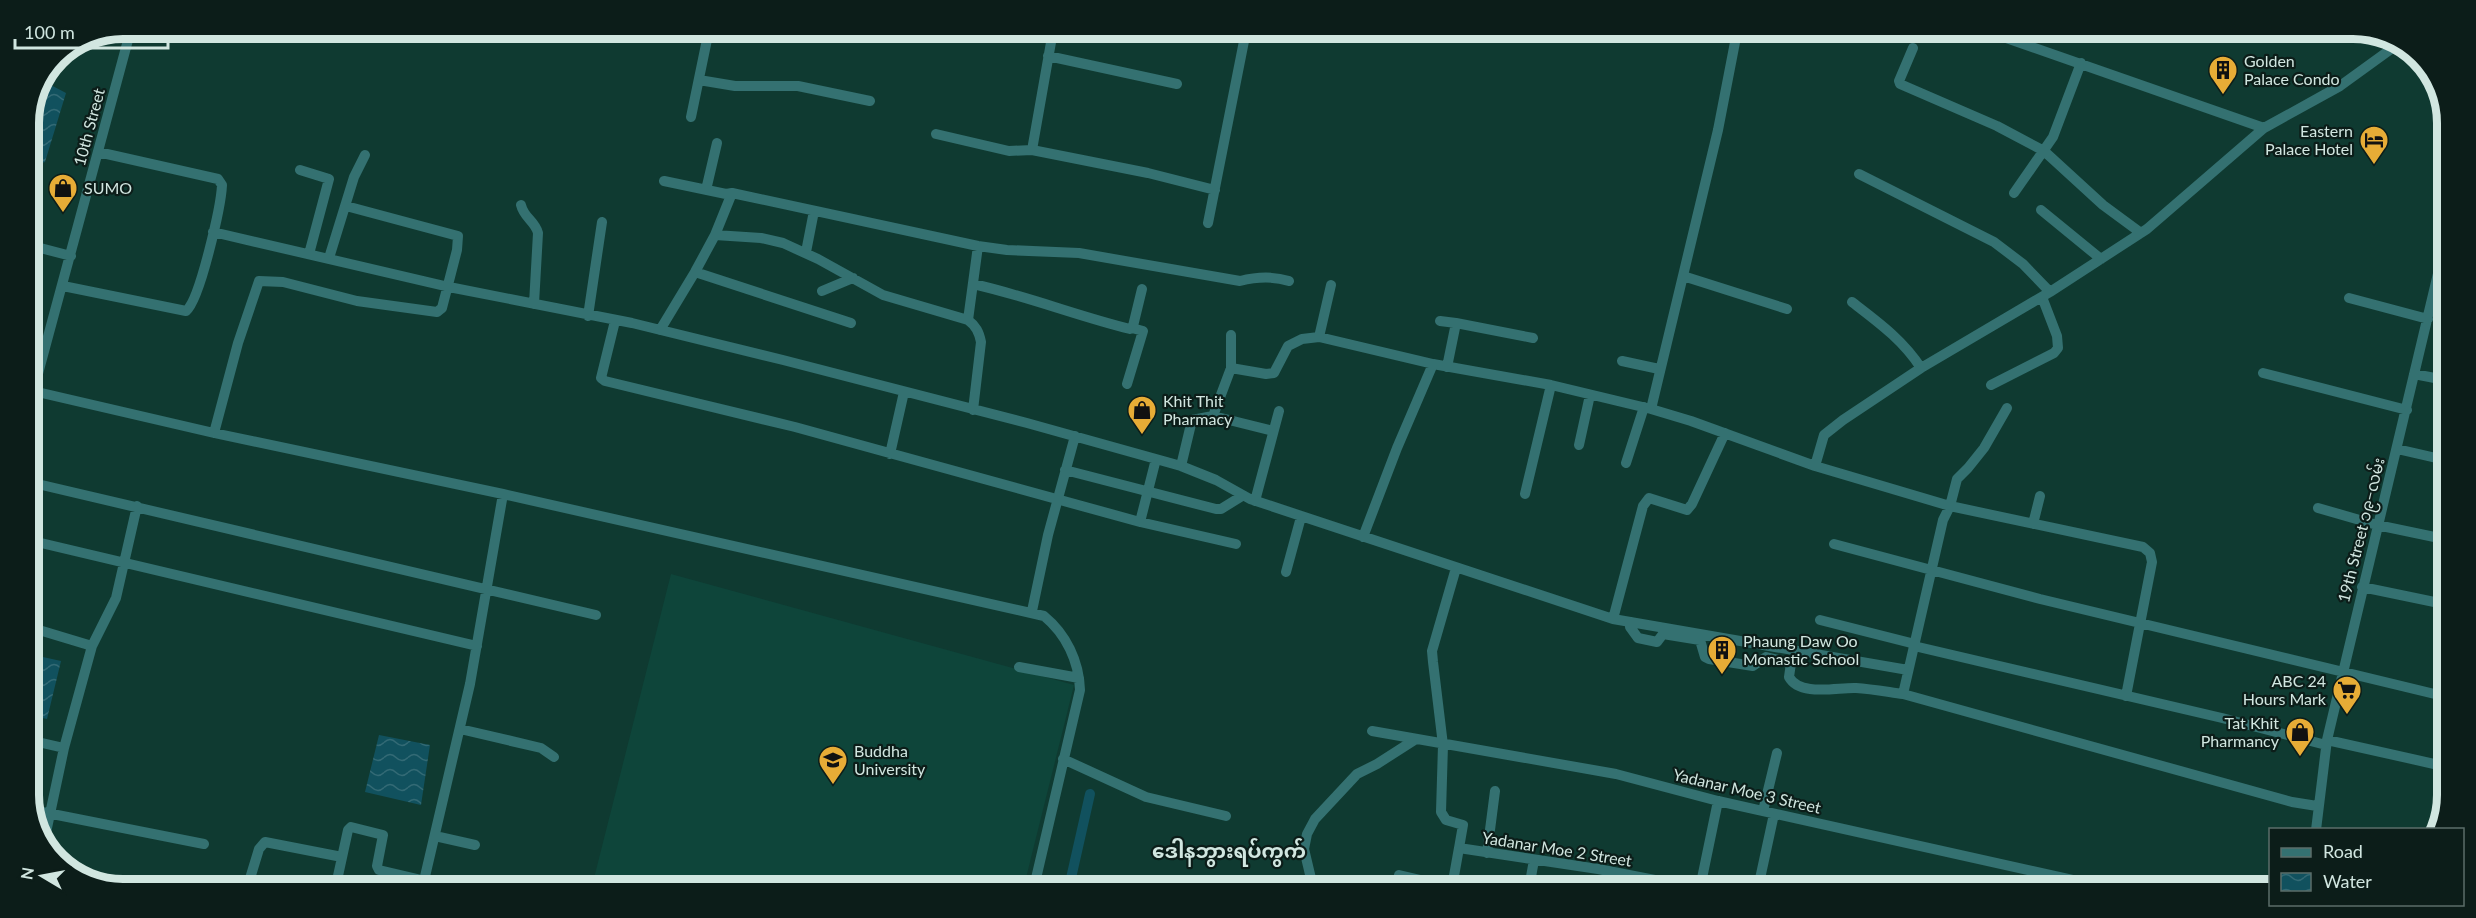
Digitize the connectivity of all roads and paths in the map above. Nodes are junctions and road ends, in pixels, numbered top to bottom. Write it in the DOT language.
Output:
graph roads {
  1 [pos="128,39"];
  2 [pos="707,39"];
  3 [pos="1051,39"];
  4 [pos="1244,39"];
  5 [pos="1736,39"];
  6 [pos="2010,39"];
  7 [pos="1913,48"];
  8 [pos="2391,49"];
  9 [pos="1048,56"];
  10 [pos="2081,63"];
  11 [pos="699,80"];
  12 [pos="1177,84"];
  13 [pos="870,101"];
  14 [pos="691,117"];
  15 [pos="2264,128"];
  16 [pos="936,134"];
  17 [pos="717,142"];
  18 [pos="1032,150"];
  19 [pos="2044,151"];
  20 [pos="98,152"];
  21 [pos="365,155"];
  22 [pos="300,170"];
  23 [pos="1859,174"];
  24 [pos="664,181"];
  25 [pos="706,190"];
  26 [pos="1215,190"];
  27 [pos="732,193"];
  28 [pos="2014,193"];
  29 [pos="520,205"];
  30 [pos="346,206"];
  31 [pos="2041,210"];
  32 [pos="814,211"];
  33 [pos="602,222"];
  34 [pos="1208,223"];
  35 [pos="213,232"];
  36 [pos="2141,233"];
  37 [pos="715,235"];
  38 [pos="978,246"];
  39 [pos="39,248"];
  40 [pos="806,252"];
  41 [pos="309,254"];
  42 [pos="71,256"];
  43 [pos="329,258"];
  44 [pos="2101,259"];
  45 [pos="695,272"];
  46 [pos="1683,276"];
  47 [pos="853,278"];
  48 [pos="2437,280"];
  49 [pos="1289,281"];
  50 [pos="973,284"];
  51 [pos="1331,285"];
  52 [pos="63,286"];
  53 [pos="449,287"];
  54 [pos="1142,290"];
  55 [pos="822,291"];
  56 [pos="2046,295"];
  57 [pos="2349,298"];
  58 [pos="1852,302"];
  59 [pos="2432,302"];
  60 [pos="2437,303"];
  61 [pos="534,304"];
  62 [pos="1787,309"];
  63 [pos="588,316"];
  64 [pos="2428,319"];
  65 [pos="968,320"];
  66 [pos="615,321"];
  67 [pos="1440,321"];
  68 [pos="851,323"];
  69 [pos="1456,323"];
  70 [pos="1132,328"];
  71 [pos="660,330"];
  72 [pos="1231,336"];
  73 [pos="1319,337"];
  74 [pos="1533,338"];
  75 [pos="1622,361"];
  76 [pos="1433,364"];
  77 [pos="1447,367"];
  78 [pos="1231,368"];
  79 [pos="1921,368"];
  80 [pos="1659,369"];
  81 [pos="39,370"];
  82 [pos="2263,373"];
  83 [pos="2414,374"];
  84 [pos="2437,378"];
  85 [pos="1127,384"];
  86 [pos="1991,385"];
  87 [pos="1551,386"];
  88 [pos="39,391"];
  89 [pos="904,392"];
  90 [pos="1590,395"];
  91 [pos="1647,408"];
  92 [pos="2007,408"];
  93 [pos="973,410"];
  94 [pos="2407,410"];
  95 [pos="1279,411"];
  96 [pos="1213,416"];
  97 [pos="1273,431"];
  98 [pos="214,433"];
  99 [pos="1725,433"];
  100 [pos="1075,436"];
  101 [pos="1579,445"];
  102 [pos="2397,449"];
  103 [pos="890,454"];
  104 [pos="2437,458"];
  105 [pos="1155,459"];
  106 [pos="1626,464"];
  107 [pos="1181,466"];
  108 [pos="1815,466"];
  109 [pos="1065,470"];
  110 [pos="39,484"];
  111 [pos="1147,492"];
  112 [pos="503,494"];
  113 [pos="1525,494"];
  114 [pos="1242,496"];
  115 [pos="2040,496"];
  116 [pos="1058,498"];
  117 [pos="1255,501"];
  118 [pos="137,506"];
  119 [pos="1950,506"];
  120 [pos="2318,508"];
  121 [pos="1302,517"];
  122 [pos="1140,522"];
  123 [pos="2033,524"];
  124 [pos="2378,525"];
  125 [pos="1363,537"];
  126 [pos="2437,538"];
  127 [pos="41,543"];
  128 [pos="1236,544"];
  129 [pos="1834,544"];
  130 [pos="124,564"];
  131 [pos="1456,568"];
  132 [pos="1932,571"];
  133 [pos="1286,572"];
  134 [pos="2362,587"];
  135 [pos="488,588"];
  136 [pos="2437,603"];
  137 [pos="1032,611"];
  138 [pos="596,615"];
  139 [pos="1613,619"];
  140 [pos="1820,620"];
  141 [pos="1631,622"];
  142 [pos="2140,623"];
  143 [pos="39,630"];
  144 [pos="1915,645"];
  145 [pos="92,646"];
  146 [pos="477,646"];
  147 [pos="1018,667"];
  148 [pos="1908,670"];
  149 [pos="2342,672"];
  150 [pos="1079,678"];
  151 [pos="1903,694"];
  152 [pos="2437,695"];
  153 [pos="2126,696"];
  154 [pos="460,729"];
  155 [pos="1372,731"];
  156 [pos="1416,739"];
  157 [pos="39,742"];
  158 [pos="2326,742"];
  159 [pos="1443,745"];
  160 [pos="64,748"];
  161 [pos="1777,753"];
  162 [pos="554,757"];
  163 [pos="1064,759"];
  164 [pos="2437,765"];
  165 [pos="1495,791"];
  166 [pos="1718,801"];
  167 [pos="2317,806"];
  168 [pos="41,812"];
  169 [pos="1768,813"];
  170 [pos="50,814"];
  171 [pos="1226,816"];
  172 [pos="2316,827"];
  173 [pos="47,830"];
  174 [pos="435,836"];
  175 [pos="204,844"];
  176 [pos="475,845"];
  177 [pos="1460,848"];
  178 [pos="1487,853"];
  179 [pos="342,857"];
  180 [pos="1534,860"];
  181 [pos="1399,875"];
  182 [pos="2049,875"];
  183 [pos="250,879"];
  184 [pos="337,879"];
  185 [pos="409,879"];
  186 [pos="425,879"];
  187 [pos="1036,879"];
  188 [pos="1311,879"];
  189 [pos="1416,879"];
  190 [pos="1453,879"];
  191 [pos="1531,879"];
  192 [pos="1651,879"];
  193 [pos="1700,879"];
  194 [pos="1759,879"];
  195 [pos="2048,879"];
  196 [pos="2067,879"];
  1 -- 20 [label="street, 10th Street"];
  2 -- 11 [label="street"];
  3 -- 9 [label="street"];
  4 -- 26 [label="street"];
  5 -- 46 [label="street"];
  6 -- 10 [label="street"];
  7 -- 19 [label="street"];
  8 -- 15 [label="street"];
  9 -- 12 [label="street"];
  9 -- 18 [label="street"];
  10 -- 15 [label="street"];
  10 -- 19 [label="street"];
  11 -- 13 [label="street"];
  11 -- 14 [label="street"];
  15 -- 36 [label="street"];
  16 -- 18 [label="street"];
  17 -- 25 [label="street"];
  18 -- 26 [label="street"];
  19 -- 28 [label="street"];
  19 -- 36 [label="street"];
  20 -- 35 [label="street"];
  20 -- 42 [label="street, 10th Street"];
  21 -- 30 [label="street"];
  22 -- 41 [label="street"];
  23 -- 56 [label="street"];
  24 -- 25 [label="street"];
  25 -- 27 [label="street"];
  26 -- 34 [label="street"];
  27 -- 32 [label="street"];
  27 -- 37 [label="street"];
  29 -- 61 [label="street"];
  30 -- 43 [label="street"];
  30 -- 53 [label="street"];
  31 -- 44 [label="street"];
  32 -- 38 [label="street"];
  32 -- 40 [label="street"];
  33 -- 63 [label="street"];
  35 -- 41 [label="street"];
  35 -- 52 [label="street"];
  36 -- 44 [label="street"];
  37 -- 40 [label="street"];
  37 -- 45 [label="street"];
  38 -- 49 [label="street"];
  38 -- 50 [label="street"];
  39 -- 42 [label="street"];
  40 -- 47 [label="street"];
  41 -- 43 [label="street"];
  42 -- 52 [label="street, 10th Street"];
  43 -- 53 [label="street"];
  44 -- 56 [label="street"];
  45 -- 68 [label="street"];
  45 -- 71 [label="street"];
  46 -- 62 [label="street"];
  46 -- 80 [label="street"];
  47 -- 55 [label="street"];
  47 -- 65 [label="street"];
  48 -- 59 [label="street, 19th Street ၁၉−လမ်း"];
  50 -- 65 [label="street"];
  50 -- 70 [label="street"];
  51 -- 73 [label="street"];
  52 -- 81 [label="street, 10th Street"];
  53 -- 61 [label="street"];
  53 -- 98 [label="street"];
  54 -- 70 [label="street"];
  56 -- 79 [label="street"];
  56 -- 86 [label="street"];
  57 -- 64 [label="street"];
  58 -- 79 [label="street"];
  59 -- 60 [label="street"];
  59 -- 64 [label="street, 19th Street ၁၉−လမ်း"];
  61 -- 63 [label="street"];
  63 -- 66 [label="street"];
  64 -- 83 [label="street, 19th Street ၁၉−လမ်း"];
  65 -- 93 [label="street"];
  66 -- 71 [label="street"];
  66 -- 103 [label="street"];
  67 -- 69 [label="street"];
  69 -- 74 [label="street"];
  69 -- 77 [label="street"];
  70 -- 85 [label="street"];
  71 -- 89 [label="street"];
  72 -- 78 [label="street"];
  73 -- 76 [label="street"];
  73 -- 78 [label="street"];
  75 -- 80 [label="street"];
  76 -- 77 [label="street"];
  76 -- 125 [label="street"];
  77 -- 87 [label="street"];
  78 -- 96 [label="street"];
  79 -- 108 [label="street"];
  80 -- 91 [label="street"];
  82 -- 94 [label="street"];
  83 -- 84 [label="street"];
  83 -- 94 [label="street, 19th Street ၁၉−လမ်း"];
  87 -- 90 [label="street"];
  87 -- 113 [label="street"];
  88 -- 98 [label="street"];
  89 -- 93 [label="street"];
  89 -- 103 [label="street"];
  90 -- 91 [label="street"];
  90 -- 101 [label="street"];
  91 -- 99 [label="street"];
  91 -- 106 [label="street"];
  92 -- 119 [label="street"];
  93 -- 100 [label="street"];
  94 -- 102 [label="street, 19th Street ၁၉−လမ်း"];
  95 -- 97 [label="street"];
  96 -- 97 [label="street"];
  96 -- 107 [label="street"];
  97 -- 117 [label="street"];
  98 -- 112 [label="street"];
  99 -- 108 [label="street"];
  99 -- 139 [label="street"];
  100 -- 105 [label="street"];
  100 -- 109 [label="street"];
  102 -- 104 [label="street"];
  102 -- 124 [label="street, 19th Street ၁၉−လမ်း"];
  103 -- 116 [label="street"];
  105 -- 107 [label="street"];
  105 -- 111 [label="street"];
  107 -- 114 [label="street"];
  108 -- 119 [label="street"];
  109 -- 111 [label="street"];
  109 -- 116 [label="street"];
  110 -- 118 [label="street"];
  111 -- 114 [label="street"];
  111 -- 122 [label="street"];
  112 -- 135 [label="street"];
  112 -- 137 [label="street"];
  114 -- 117 [label="street"];
  115 -- 123 [label="street"];
  116 -- 122 [label="street"];
  116 -- 137 [label="street"];
  117 -- 121 [label="street"];
  118 -- 130 [label="street"];
  118 -- 135 [label="street"];
  119 -- 123 [label="street"];
  119 -- 132 [label="street"];
  120 -- 124 [label="street"];
  121 -- 125 [label="street"];
  121 -- 133 [label="street"];
  122 -- 128 [label="street"];
  123 -- 142 [label="street"];
  124 -- 126 [label="street"];
  124 -- 134 [label="street, 19th Street ၁၉−လမ်း"];
  125 -- 131 [label="street"];
  127 -- 130 [label="street"];
  129 -- 132 [label="street"];
  130 -- 145 [label="street"];
  130 -- 146 [label="street"];
  131 -- 139 [label="street"];
  131 -- 159 [label="street"];
  132 -- 142 [label="street"];
  132 -- 144 [label="street"];
  134 -- 136 [label="street"];
  134 -- 149 [label="street, 19th Street ၁၉−လမ်း"];
  135 -- 138 [label="street"];
  135 -- 146 [label="street"];
  137 -- 150 [label="street"];
  139 -- 141 [label="street"];
  140 -- 144 [label="street"];
  141 -- 148 [label="street"];
  141 -- 151 [label="street"];
  142 -- 149 [label="street"];
  142 -- 153 [label="street"];
  143 -- 145 [label="street"];
  144 -- 148 [label="street"];
  144 -- 153 [label="street"];
  145 -- 160 [label="street"];
  146 -- 154 [label="street"];
  147 -- 150 [label="street"];
  148 -- 151 [label="street"];
  149 -- 152 [label="street"];
  149 -- 158 [label="street, 19th Street ၁၉−လမ်း"];
  150 -- 163 [label="street"];
  151 -- 167 [label="street"];
  153 -- 158 [label="street"];
  154 -- 162 [label="street"];
  154 -- 174 [label="street"];
  155 -- 156 [label="street, Yadanar Moe 3 Street"];
  156 -- 159 [label="street, Yadanar Moe 3 Street"];
  156 -- 188 [label="street"];
  157 -- 160 [label="street"];
  158 -- 164 [label="street"];
  158 -- 167 [label="street, 19th Street ၁၉−လမ်း"];
  159 -- 166 [label="street, Yadanar Moe 3 Street"];
  159 -- 177 [label="street, Yadanar Moe 2 Street"];
  160 -- 170 [label="street"];
  161 -- 169 [label="street"];
  163 -- 171 [label="street"];
  163 -- 187 [label="street"];
  165 -- 178 [label="street"];
  166 -- 169 [label="street, Yadanar Moe 3 Street"];
  166 -- 193 [label="street"];
  167 -- 172 [label="street, 19th Street ၁၉−လမ်း"];
  168 -- 170 [label="street"];
  169 -- 182 [label="street, Yadanar Moe 3 Street"];
  169 -- 194 [label="street"];
  170 -- 173 [label="street"];
  170 -- 175 [label="street"];
  174 -- 176 [label="street"];
  174 -- 186 [label="street"];
  177 -- 178 [label="street, Yadanar Moe 2 Street"];
  177 -- 190 [label="street"];
  178 -- 180 [label="street, Yadanar Moe 2 Street"];
  179 -- 183 [label="street"];
  179 -- 184 [label="street"];
  179 -- 185 [label="street"];
  180 -- 191 [label="street"];
  180 -- 192 [label="street, Yadanar Moe 2 Street"];
  181 -- 189 [label="street"];
  182 -- 195 [label="street"];
  182 -- 196 [label="street, Yadanar Moe 3 Street"];
}
